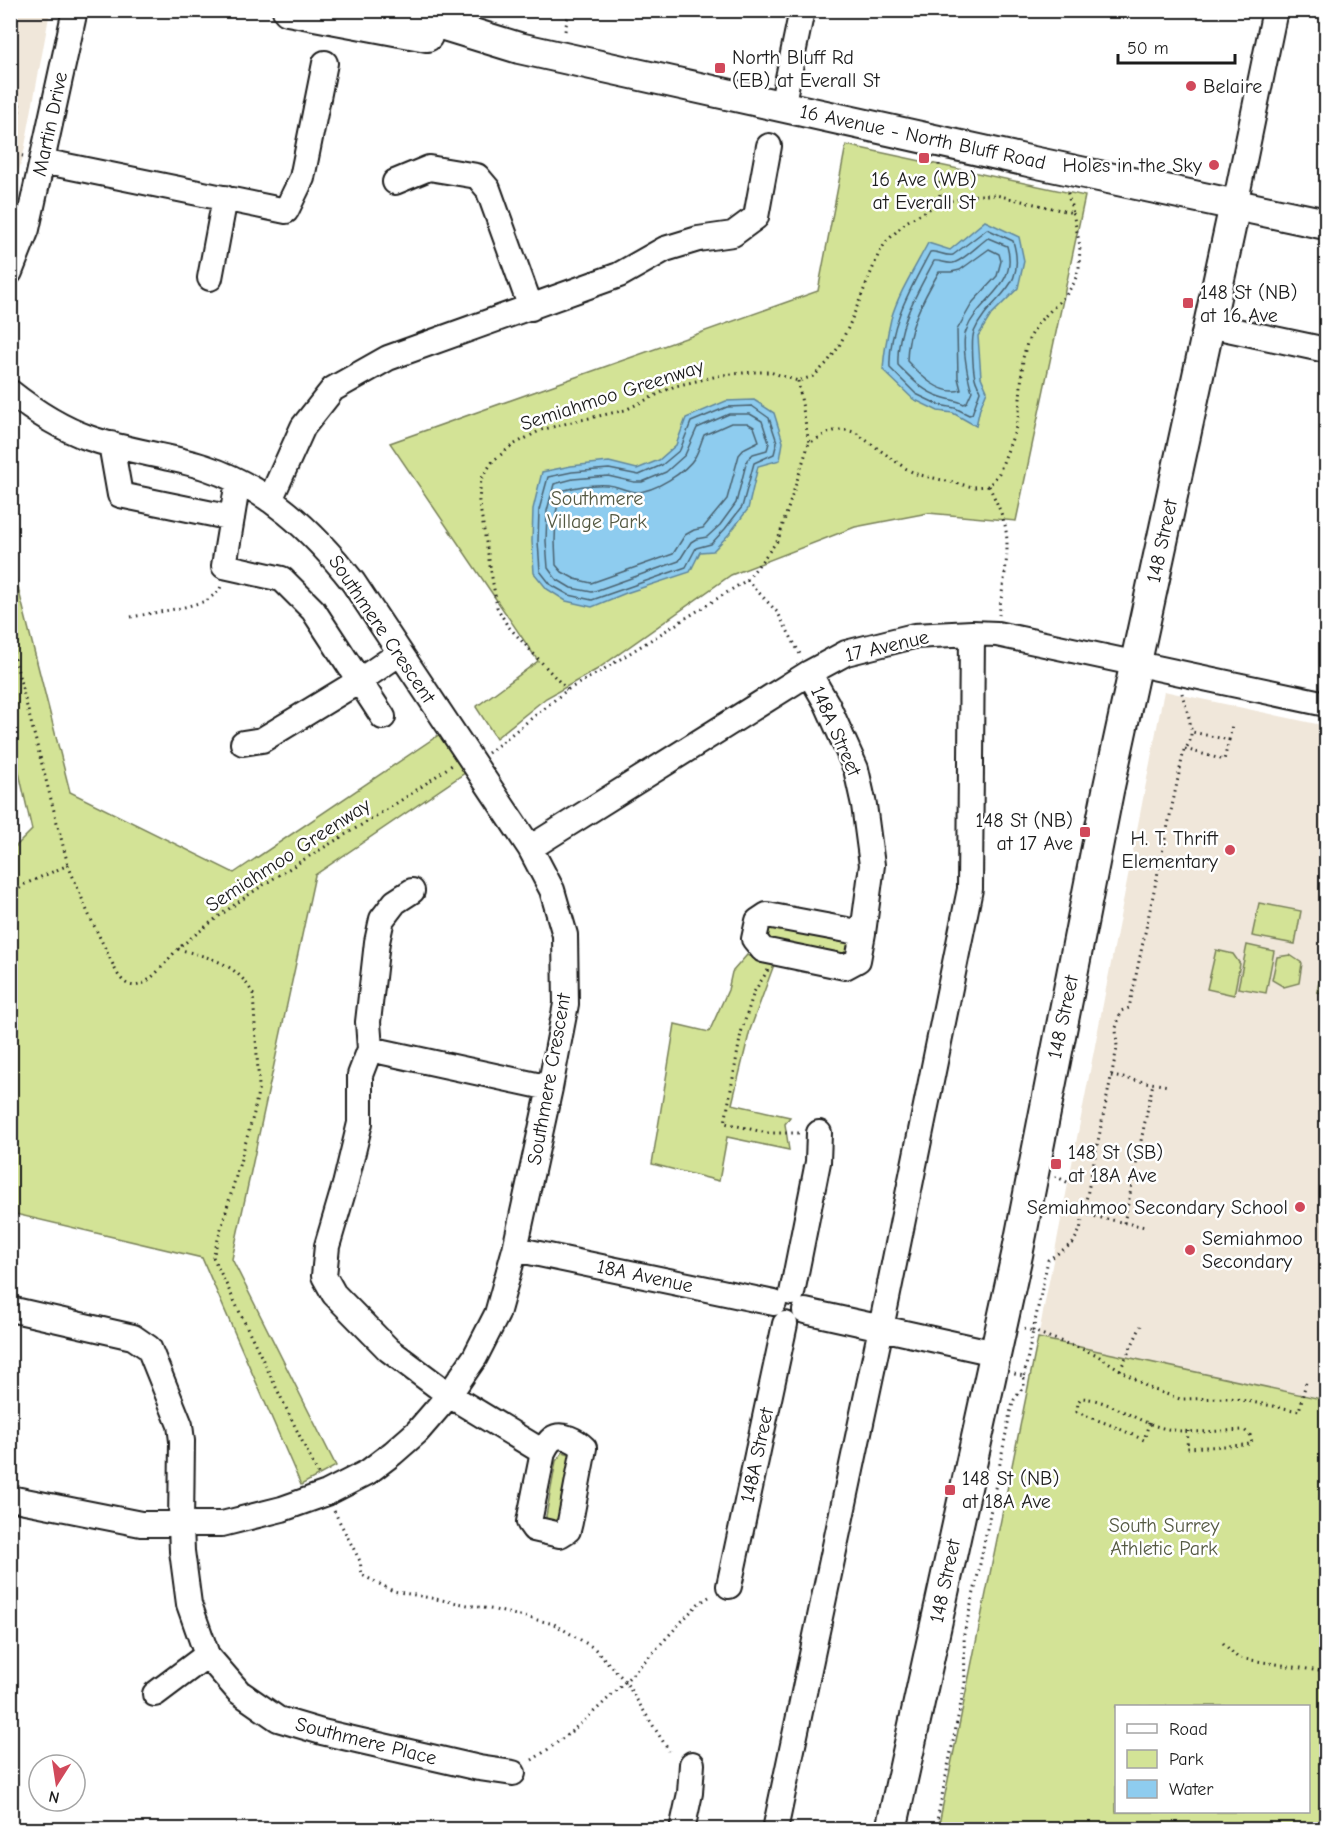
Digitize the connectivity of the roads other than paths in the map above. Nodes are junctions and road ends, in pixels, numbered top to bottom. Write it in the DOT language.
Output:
graph roads {
  1 [pos="75,10"];
  2 [pos="288,10"];
  3 [pos="395,10"];
  4 [pos="802,10"];
  5 [pos="1275,10"];
  6 [pos="322,14"];
  7 [pos="519,48"];
  8 [pos="325,63"];
  9 [pos="782,107"];
  10 [pos="769,146"];
  11 [pos="33,159"];
  12 [pos="395,182"];
  13 [pos="225,198"];
  14 [pos="1235,205"];
  15 [pos="1326,224"];
  16 [pos="10,272"];
  17 [pos="210,278"];
  18 [pos="531,308"];
  19 [pos="1209,325"];
  20 [pos="1326,350"];
  21 [pos="10,392"];
  22 [pos="111,444"];
  23 [pos="238,481"];
  24 [pos="270,500"];
  25 [pos="232,518"];
  26 [pos="972,633"];
  27 [pos="400,653"];
  28 [pos="1136,663"];
  29 [pos="809,673"];
  30 [pos="358,681"];
  31 [pos="1326,704"];
  32 [pos="383,717"];
  33 [pos="243,744"];
  34 [pos="530,848"];
  35 [pos="412,891"];
  36 [pos="863,933"];
  37 [pos="370,1049"];
  38 [pos="550,1088"];
  39 [pos="809,1133"];
  40 [pos="515,1249"];
  41 [pos="790,1302"];
  42 [pos="10,1309"];
  43 [pos="881,1328"];
  44 [pos="1005,1364"];
  45 [pos="449,1395"];
  46 [pos="543,1452"];
  47 [pos="10,1498"];
  48 [pos="181,1525"];
  49 [pos="719,1592"];
  50 [pos="207,1655"];
  51 [pos="155,1694"];
  52 [pos="692,1764"];
  53 [pos="523,1767"];
  54 [pos="682,1830"];
  55 [pos="776,1830"];
  56 [pos="891,1830"];
  1 -- 11 [label="street, Martin Drive"];
  2 -- 6 [label="main road, 16 Avenue - North Bluff Road"];
  3 -- 7 [label="main road, 16 Avenue - North Bluff Road"];
  4 -- 9 [label="street"];
  5 -- 14 [label="street"];
  6 -- 7 [label="main road, 16 Avenue - North Bluff Road"];
  7 -- 9 [label="main road, 16 Avenue - North Bluff Road"];
  8 -- 13 [label="street"];
  9 -- 14 [label="main road, 16 Avenue - North Bluff Road"];
  10 -- 18 [label="street"];
  11 -- 13 [label="street"];
  11 -- 16 [label="street, Martin Drive"];
  12 -- 18 [label="street"];
  13 -- 17 [label="street"];
  14 -- 15 [label="main road, 16 Avenue - North Bluff Road"];
  14 -- 19 [label="main road, 148 Street"];
  18 -- 24 [label="street"];
  19 -- 20 [label="street"];
  19 -- 28 [label="main road, 148 Street"];
  21 -- 22 [label="street, Southmere Crescent"];
  22 -- 23 [label="street, Southmere Crescent"];
  22 -- 25 [label="street"];
  23 -- 24 [label="street, Southmere Crescent"];
  23 -- 25 [label="street"];
  24 -- 27 [label="street, Southmere Crescent"];
  25 -- 30 [label="street"];
  26 -- 28 [label="street, 17 Avenue"];
  26 -- 29 [label="street, 17 Avenue"];
  26 -- 43 [label="street"];
  27 -- 30 [label="street"];
  27 -- 34 [label="street, Southmere Crescent"];
  28 -- 31 [label="street, 17 Avenue"];
  28 -- 44 [label="main road, 148 Street"];
  29 -- 34 [label="street, 17 Avenue"];
  29 -- 36 [label="street, 148A Street"];
  30 -- 32 [label="street"];
  30 -- 33 [label="street"];
  34 -- 38 [label="street, Southmere Crescent"];
  35 -- 37 [label="street"];
  36 -- 36 [label="street, 148A Street"];
  37 -- 38 [label="street"];
  37 -- 45 [label="street"];
  38 -- 40 [label="street, Southmere Crescent"];
  39 -- 41 [label="street"];
  40 -- 41 [label="street, 18A Avenue"];
  40 -- 45 [label="street, Southmere Crescent"];
  41 -- 43 [label="street, 18A Avenue"];
  41 -- 49 [label="street, 148A Street"];
  42 -- 48 [label="street, Southmere Place"];
  43 -- 44 [label="street, 18A Avenue"];
  43 -- 55 [label="street"];
  44 -- 56 [label="main road, 148 Street"];
  45 -- 46 [label="street"];
  45 -- 48 [label="street, Southmere Crescent"];
  47 -- 48 [label="street, Southmere Crescent"];
  48 -- 50 [label="street, Southmere Place"];
  50 -- 51 [label="street"];
  50 -- 53 [label="street, Southmere Place"];
  52 -- 54 [label="street"];
}
